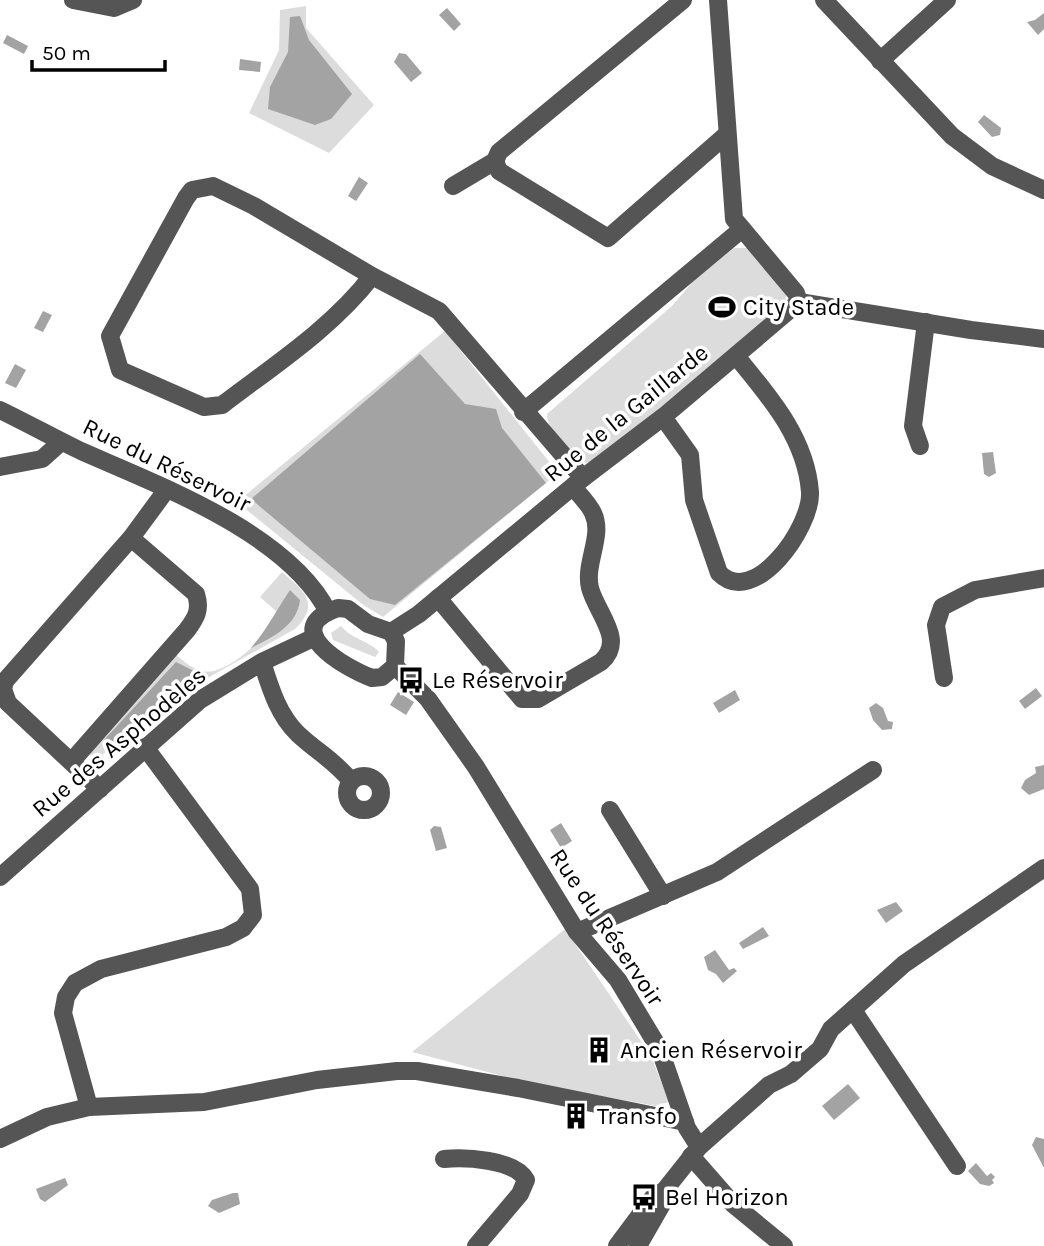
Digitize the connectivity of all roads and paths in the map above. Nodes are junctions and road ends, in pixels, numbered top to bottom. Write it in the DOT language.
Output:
graph roads {
  1 [pos="73,0"];
  2 [pos="683,0"];
  3 [pos="718,0"];
  4 [pos="824,0"];
  5 [pos="947,0"];
  6 [pos="127,1"];
  7 [pos="880,61"];
  8 [pos="726,135"];
  9 [pos="495,161"];
  10 [pos="453,186"];
  11 [pos="1044,190"];
  12 [pos="742,229"];
  13 [pos="372,276"];
  14 [pos="799,302"];
  15 [pos="926,322"];
  16 [pos="1044,338"];
  17 [pos="736,356"];
  18 [pos="0,410"];
  19 [pos="523,412"];
  20 [pos="663,417"];
  21 [pos="61,442"];
  22 [pos="920,446"];
  23 [pos="0,467"];
  24 [pos="578,482"];
  25 [pos="167,489"];
  26 [pos="131,538"];
  27 [pos="1044,578"];
  28 [pos="438,598"];
  29 [pos="328,611"];
  30 [pos="391,632"];
  31 [pos="315,637"];
  32 [pos="261,662"];
  33 [pos="395,666"];
  34 [pos="944,678"];
  35 [pos="145,747"];
  36 [pos="72,761"];
  37 [pos="873,770"];
  38 [pos="351,780"];
  39 [pos="100,789"];
  40 [pos="610,810"];
  41 [pos="1044,868"];
  42 [pos="0,877"];
  43 [pos="663,896"];
  44 [pos="577,932"];
  45 [pos="853,1010"];
  46 [pos="89,1107"];
  47 [pos="685,1122"];
  48 [pos="0,1139"];
  49 [pos="695,1152"];
  50 [pos="444,1158"];
  51 [pos="957,1166"];
  52 [pos="664,1191"];
  53 [pos="631,1228"];
  54 [pos="476,1246"];
  55 [pos="617,1246"];
  56 [pos="623,1246"];
  57 [pos="638,1246"];
  58 [pos="784,1246"];
  1 -- 6 [label="street"];
  2 -- 9 [label="street"];
  3 -- 8 [label="street"];
  4 -- 7 [label="street"];
  5 -- 7 [label="street"];
  7 -- 11 [label="street"];
  8 -- 9 [label="street"];
  8 -- 12 [label="street"];
  9 -- 10 [label="street"];
  12 -- 14 [label="street"];
  12 -- 19 [label="street"];
  13 -- 13 [label="street"];
  13 -- 19 [label="street"];
  14 -- 15 [label="street"];
  14 -- 17 [label="street, Rue de la Gaillarde"];
  15 -- 16 [label="street"];
  15 -- 22 [label="street"];
  17 -- 20 [label="street, Rue de la Gaillarde"];
  17 -- 20 [label="street"];
  18 -- 21 [label="street, Rue du Réservoir"];
  19 -- 24 [label="street"];
  20 -- 24 [label="street, Rue de la Gaillarde"];
  21 -- 23 [label="street"];
  21 -- 25 [label="street, Rue du Réservoir"];
  24 -- 28 [label="street, Rue de la Gaillarde"];
  24 -- 28 [label="street"];
  25 -- 26 [label="street"];
  25 -- 29 [label="street, Rue du Réservoir"];
  26 -- 36 [label="street"];
  26 -- 36 [label="street"];
  27 -- 34 [label="street"];
  28 -- 30 [label="street, Rue de la Gaillarde"];
  29 -- 30 [label="street"];
  29 -- 31 [label="street"];
  30 -- 33 [label="street"];
  31 -- 32 [label="street, Rue des Asphodèles"];
  31 -- 33 [label="street"];
  32 -- 35 [label="street, Rue des Asphodèles"];
  32 -- 38 [label="street"];
  33 -- 44 [label="street, Rue du Réservoir"];
  35 -- 39 [label="street, Rue des Asphodèles"];
  35 -- 46 [label="street"];
  36 -- 39 [label="street"];
  37 -- 43 [label="street"];
  39 -- 42 [label="street, Rue des Asphodèles"];
  40 -- 43 [label="street"];
  41 -- 45 [label="street"];
  43 -- 44 [label="street"];
  44 -- 47 [label="street, Rue du Réservoir"];
  45 -- 49 [label="street"];
  45 -- 51 [label="street"];
  46 -- 47 [label="street"];
  46 -- 48 [label="street"];
  47 -- 49 [label="street, Rue du Réservoir"];
  49 -- 52 [label="street"];
  49 -- 58 [label="street, Rue du Réservoir"];
  50 -- 54 [label="street"];
  52 -- 53 [label="street"];
  52 -- 57 [label="street"];
  53 -- 55 [label="street"];
  53 -- 56 [label="street"];
}
